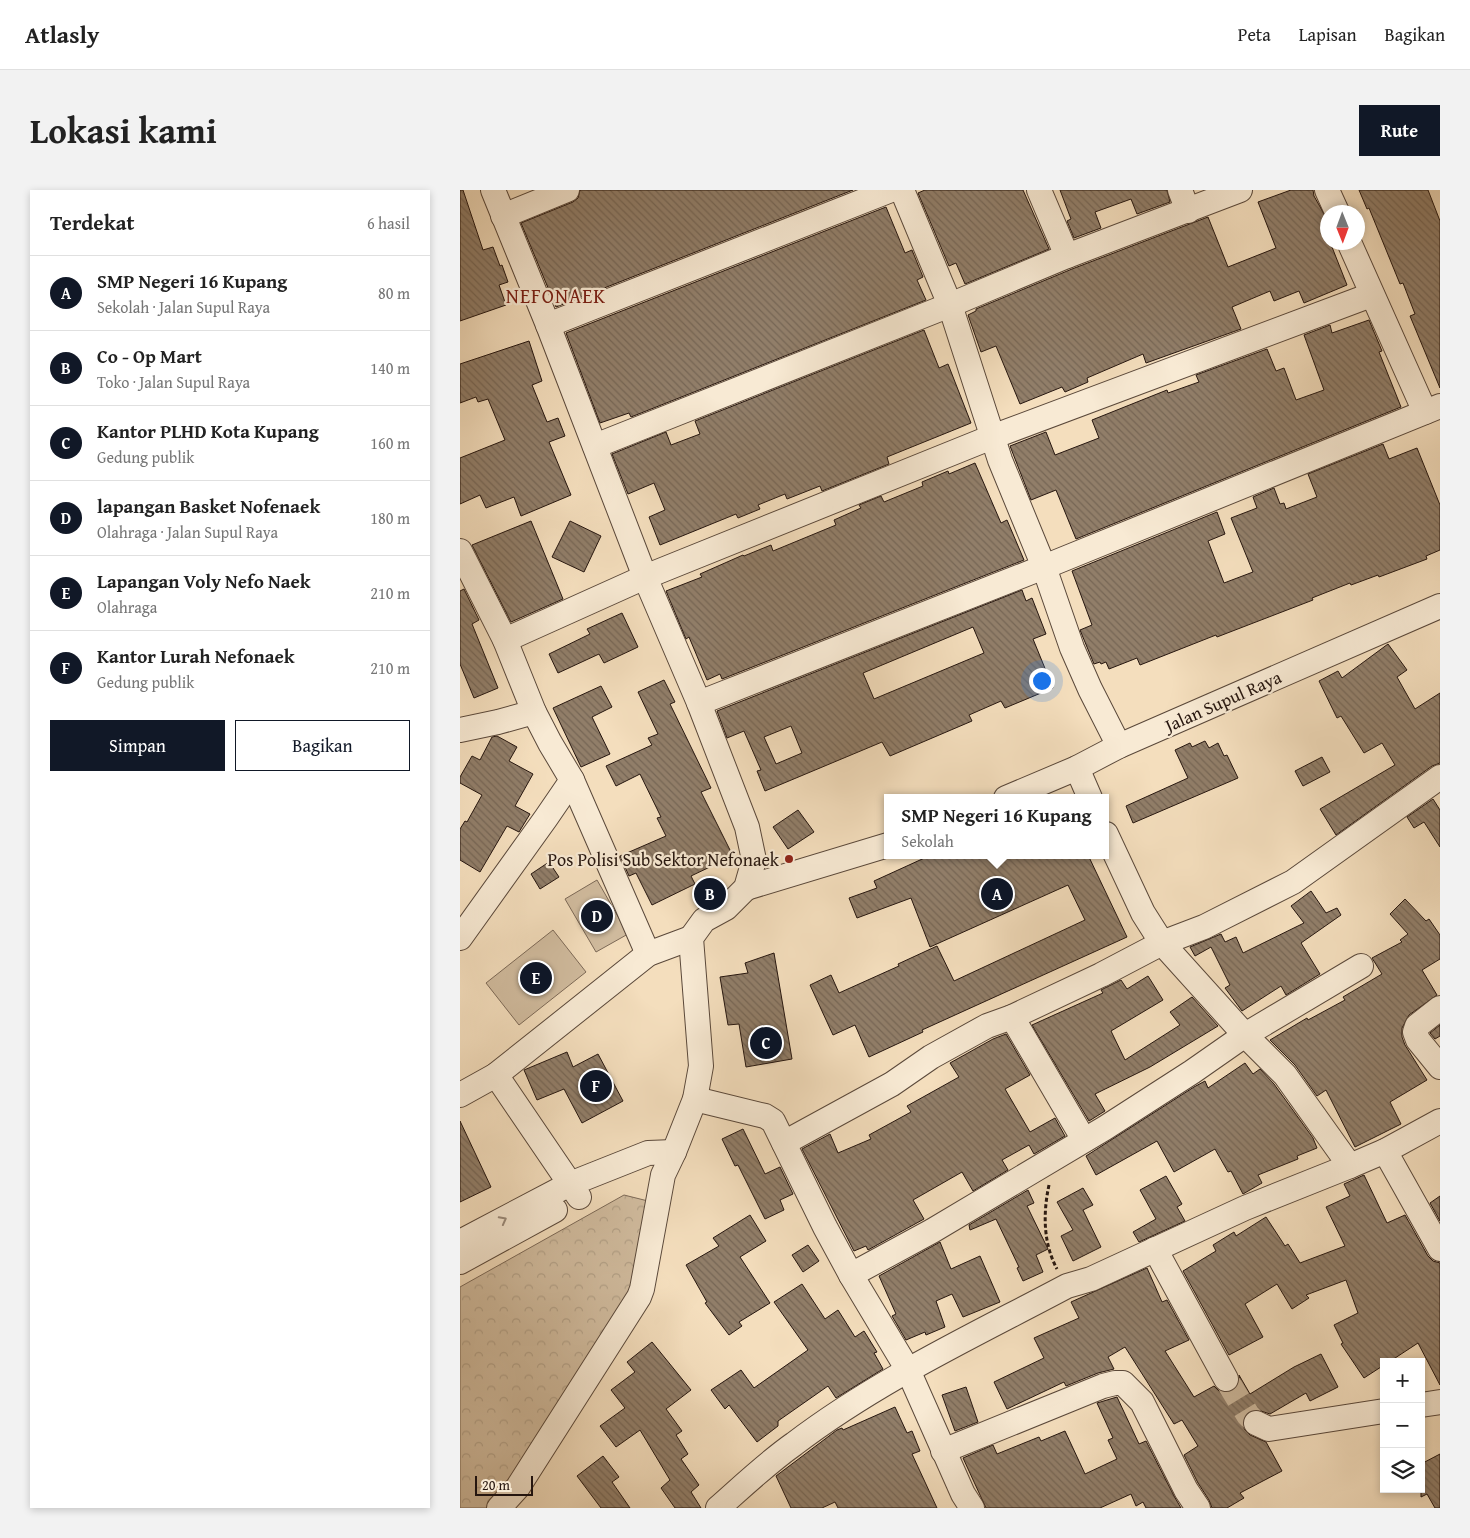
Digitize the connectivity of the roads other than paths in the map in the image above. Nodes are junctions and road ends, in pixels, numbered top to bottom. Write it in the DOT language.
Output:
graph roads {
  1 [pos="493,190"];
  2 [pos="567,190"];
  3 [pos="891,190"];
  4 [pos="902,190"];
  5 [pos="1039,190"];
  6 [pos="1240,190"];
  7 [pos="1327,190"];
  8 [pos="1184,200"];
  9 [pos="1334,205"];
  10 [pos="503,216"];
  11 [pos="1352,250"];
  12 [pos="1068,256"];
  13 [pos="1371,295"];
  14 [pos="950,305"];
  15 [pos="548,325"];
  16 [pos="1432,409"];
  17 [pos="992,437"];
  18 [pos="595,446"];
  19 [pos="460,552"];
  20 [pos="1044,567"];
  21 [pos="645,577"];
  22 [pos="1440,606"];
  23 [pos="505,640"];
  24 [pos="699,703"];
  25 [pos="534,712"];
  26 [pos="460,730"];
  27 [pos="1119,746"];
  28 [pos="1077,768"];
  29 [pos="1440,778"];
  30 [pos="572,780"];
  31 [pos="1015,794"];
  32 [pos="1088,794"];
  33 [pos="1109,840"];
  34 [pos="884,846"];
  35 [pos="746,888"];
  36 [pos="460,938"];
  37 [pos="691,938"];
  38 [pos="1162,943"];
  39 [pos="648,954"];
  40 [pos="1361,966"];
  41 [pos="1440,1008"];
  42 [pos="1012,1017"];
  43 [pos="1245,1035"];
  44 [pos="1440,1067"];
  45 [pos="496,1075"];
  46 [pos="460,1095"];
  47 [pos="695,1099"];
  48 [pos="1440,1121"];
  49 [pos="1084,1140"];
  50 [pos="784,1143"];
  51 [pos="1385,1151"];
  52 [pos="674,1152"];
  53 [pos="1350,1166"];
  54 [pos="663,1175"];
  55 [pos="575,1190"];
  56 [pos="460,1242"];
  57 [pos="1155,1249"];
  58 [pos="1440,1249"];
  59 [pos="460,1262"];
  60 [pos="851,1275"];
  61 [pos="908,1370"];
  62 [pos="1226,1379"];
  63 [pos="1440,1402"];
  64 [pos="1425,1404"];
  65 [pos="1380,1412"];
  66 [pos="1256,1423"];
  67 [pos="943,1450"];
  68 [pos="499,1508"];
  69 [pos="718,1508"];
  70 [pos="972,1508"];
  71 [pos="1198,1508"];
  1 -- 10 [label="street"];
  2 -- 10 [label="street"];
  3 -- 15 [label="street"];
  4 -- 14 [label="street"];
  5 -- 12 [label="street"];
  6 -- 8 [label="street"];
  7 -- 9 [label="street"];
  8 -- 12 [label="street"];
  10 -- 15 [label="street"];
  11 -- 13 [label="street"];
  12 -- 14 [label="street"];
  13 -- 16 [label="street"];
  13 -- 17 [label="street"];
  14 -- 17 [label="street"];
  14 -- 18 [label="street"];
  15 -- 18 [label="street"];
  16 -- 20 [label="street"];
  17 -- 20 [label="street"];
  17 -- 21 [label="street"];
  18 -- 21 [label="street"];
  19 -- 23 [label="street"];
  20 -- 24 [label="street"];
  20 -- 27 [label="street"];
  21 -- 23 [label="street"];
  21 -- 24 [label="street"];
  22 -- 27 [label="street, Jalan Supul Raya"];
  23 -- 25 [label="street"];
  24 -- 35 [label="street"];
  25 -- 26 [label="street"];
  25 -- 30 [label="street"];
  27 -- 28 [label="street, Jalan Supul Raya"];
  28 -- 31 [label="street, Jalan Supul Raya"];
  28 -- 32 [label="street"];
  29 -- 38 [label="street"];
  30 -- 36 [label="street"];
  30 -- 39 [label="street"];
  33 -- 38 [label="street"];
  34 -- 35 [label="street"];
  35 -- 37 [label="street"];
  37 -- 39 [label="street"];
  37 -- 47 [label="street"];
  38 -- 42 [label="street"];
  38 -- 43 [label="street"];
  39 -- 45 [label="street"];
  40 -- 43 [label="street"];
  41 -- 44 [label="street"];
  42 -- 49 [label="street"];
  42 -- 50 [label="street"];
  43 -- 49 [label="street"];
  43 -- 53 [label="street"];
  45 -- 46 [label="street"];
  45 -- 55 [label="street"];
  47 -- 50 [label="street"];
  47 -- 52 [label="street"];
  48 -- 51 [label="street"];
  49 -- 60 [label="street"];
  50 -- 60 [label="street"];
  51 -- 53 [label="street"];
  51 -- 58 [label="street"];
  52 -- 54 [label="street"];
  52 -- 55 [label="street"];
  53 -- 57 [label="street"];
  54 -- 55 [label="street"];
  54 -- 68 [label="street"];
  56 -- 55 [label="street, one-way"];
  55 -- 59 [label="street"];
  57 -- 61 [label="street"];
  57 -- 62 [label="street"];
  60 -- 61 [label="street"];
  61 -- 67 [label="street"];
  61 -- 69 [label="street"];
  63 -- 64 [label="street"];
  65 -- 66 [label="street"];
  67 -- 70 [label="street"];
  67 -- 71 [label="street"];
}
